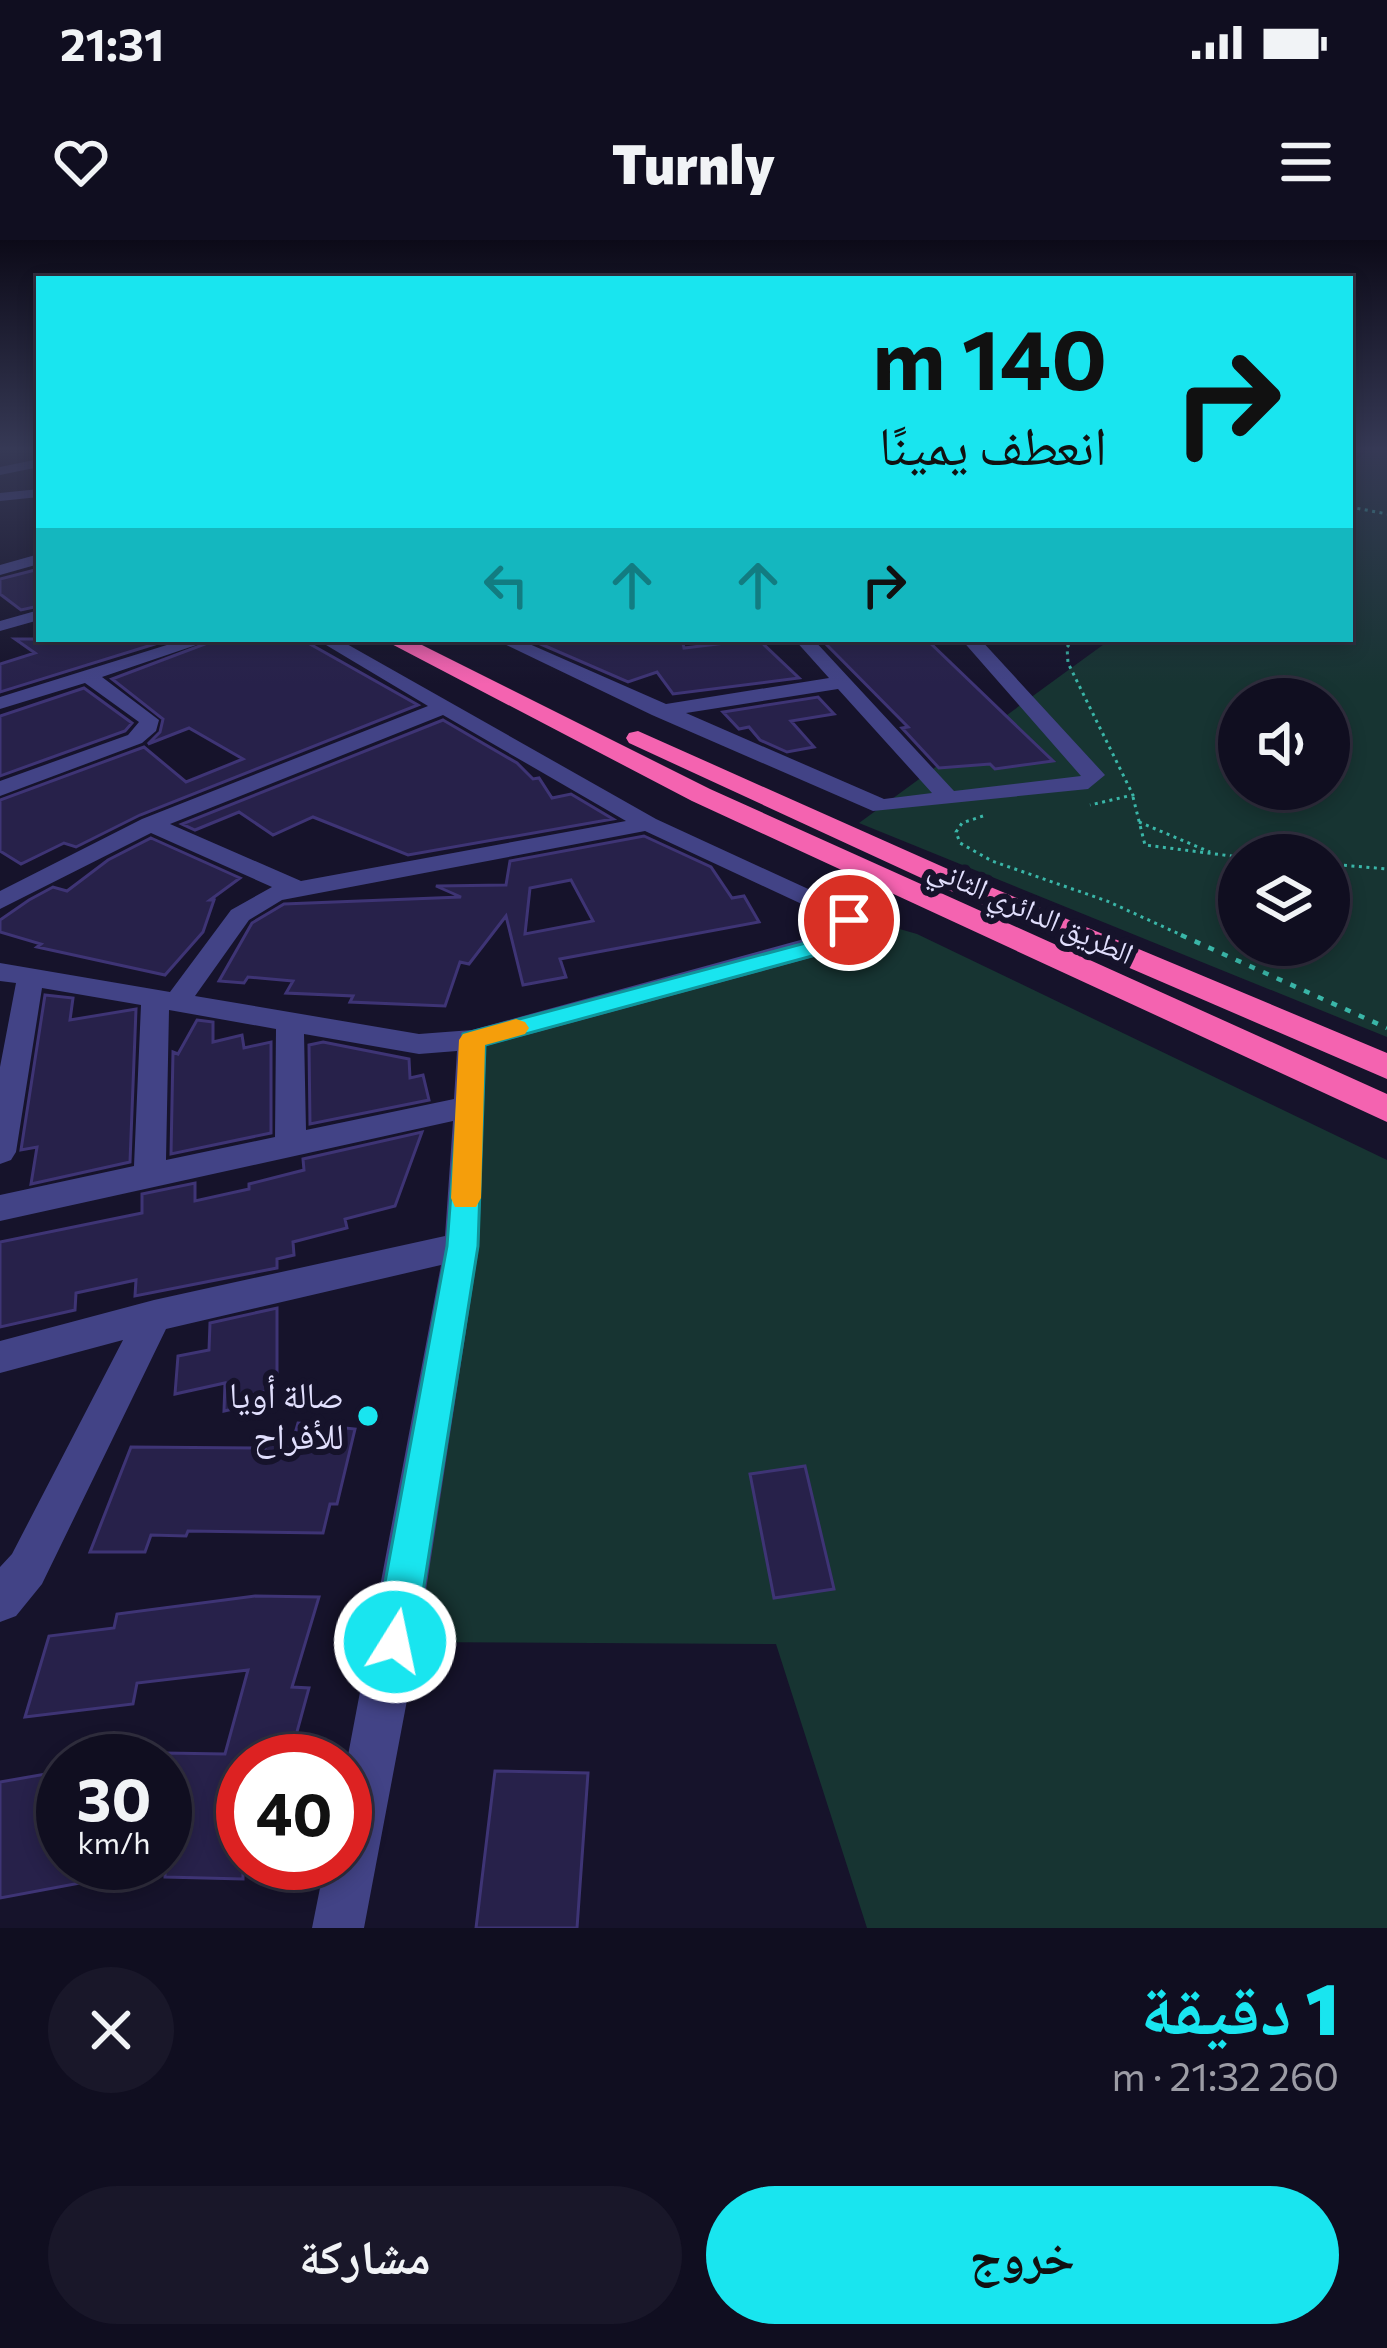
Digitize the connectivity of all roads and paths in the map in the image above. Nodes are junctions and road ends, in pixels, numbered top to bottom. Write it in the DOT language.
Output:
graph roads {
  1 [pos="36,560"];
  2 [pos="0,570"];
  3 [pos="36,616"];
  4 [pos="0,626"];
  5 [pos="195,642"];
  6 [pos="330,642"];
  7 [pos="399,642"];
  8 [pos="446,642"];
  9 [pos="510,642"];
  10 [pos="806,642"];
  11 [pos="973,642"];
  12 [pos="1071,642"];
  13 [pos="87,674"];
  14 [pos="843,682"];
  15 [pos="0,703"];
  16 [pos="442,708"];
  17 [pos="659,711"];
  18 [pos="0,789"];
  19 [pos="1132,795"];
  20 [pos="949,799"];
  21 [pos="1082,806"];
  22 [pos="999,814"];
  23 [pos="1139,822"];
  24 [pos="150,824"];
  25 [pos="648,824"];
  26 [pos="1215,854"];
  27 [pos="1218,854"];
  28 [pos="1350,866"];
  29 [pos="1387,869"];
  30 [pos="300,890"];
  31 [pos="0,902"];
  32 [pos="15,976"];
  33 [pos="166,1001"];
  34 [pos="290,1025"];
  35 [pos="1387,1028"];
  36 [pos="472,1040"];
  37 [pos="1387,1067"];
  38 [pos="472,1106"];
  39 [pos="1387,1109"];
  40 [pos="291,1145"];
  41 [pos="0,1152"];
  42 [pos="150,1176"];
  43 [pos="0,1208"];
  44 [pos="462,1246"];
  45 [pos="154,1316"];
  46 [pos="0,1357"];
  47 [pos="0,1600"];
  48 [pos="338,1928"];
  1 -- 2 [label="street"];
  3 -- 4 [label="street"];
  5 -- 13 [label="street"];
  6 -- 16 [label="street"];
  7 -- 39 [label="highway, الطريق الدائري الثاني"];
  8 -- 37 [label="highway, الطريق الدائري الثاني"];
  9 -- 17 [label="street"];
  10 -- 14 [label="street"];
  11 -- 20 [label="street"];
  12 -- 19 [label="path"];
  13 -- 15 [label="street"];
  13 -- 18 [label="street"];
  14 -- 17 [label="street"];
  14 -- 20 [label="street"];
  16 -- 24 [label="street"];
  16 -- 25 [label="street"];
  17 -- 20 [label="street"];
  19 -- 21 [label="path"];
  19 -- 23 [label="path"];
  22 -- 35 [label="path"];
  23 -- 26 [label="path"];
  23 -- 26 [label="path"];
  24 -- 30 [label="street"];
  24 -- 31 [label="street"];
  25 -- 30 [label="street"];
  25 -- 36 [label="street"];
  26 -- 27 [label="path"];
  28 -- 29 [label="path"];
  30 -- 33 [label="street"];
  32 -- 33 [label="street"];
  32 -- 41 [label="street"];
  33 -- 34 [label="street"];
  33 -- 42 [label="street"];
  34 -- 36 [label="street"];
  34 -- 40 [label="street"];
  36 -- 38 [label="street"];
  38 -- 40 [label="street"];
  38 -- 44 [label="street"];
  40 -- 42 [label="street"];
  42 -- 43 [label="street"];
  44 -- 45 [label="street"];
  44 -- 48 [label="street"];
  45 -- 46 [label="street"];
  45 -- 47 [label="street"];
}
